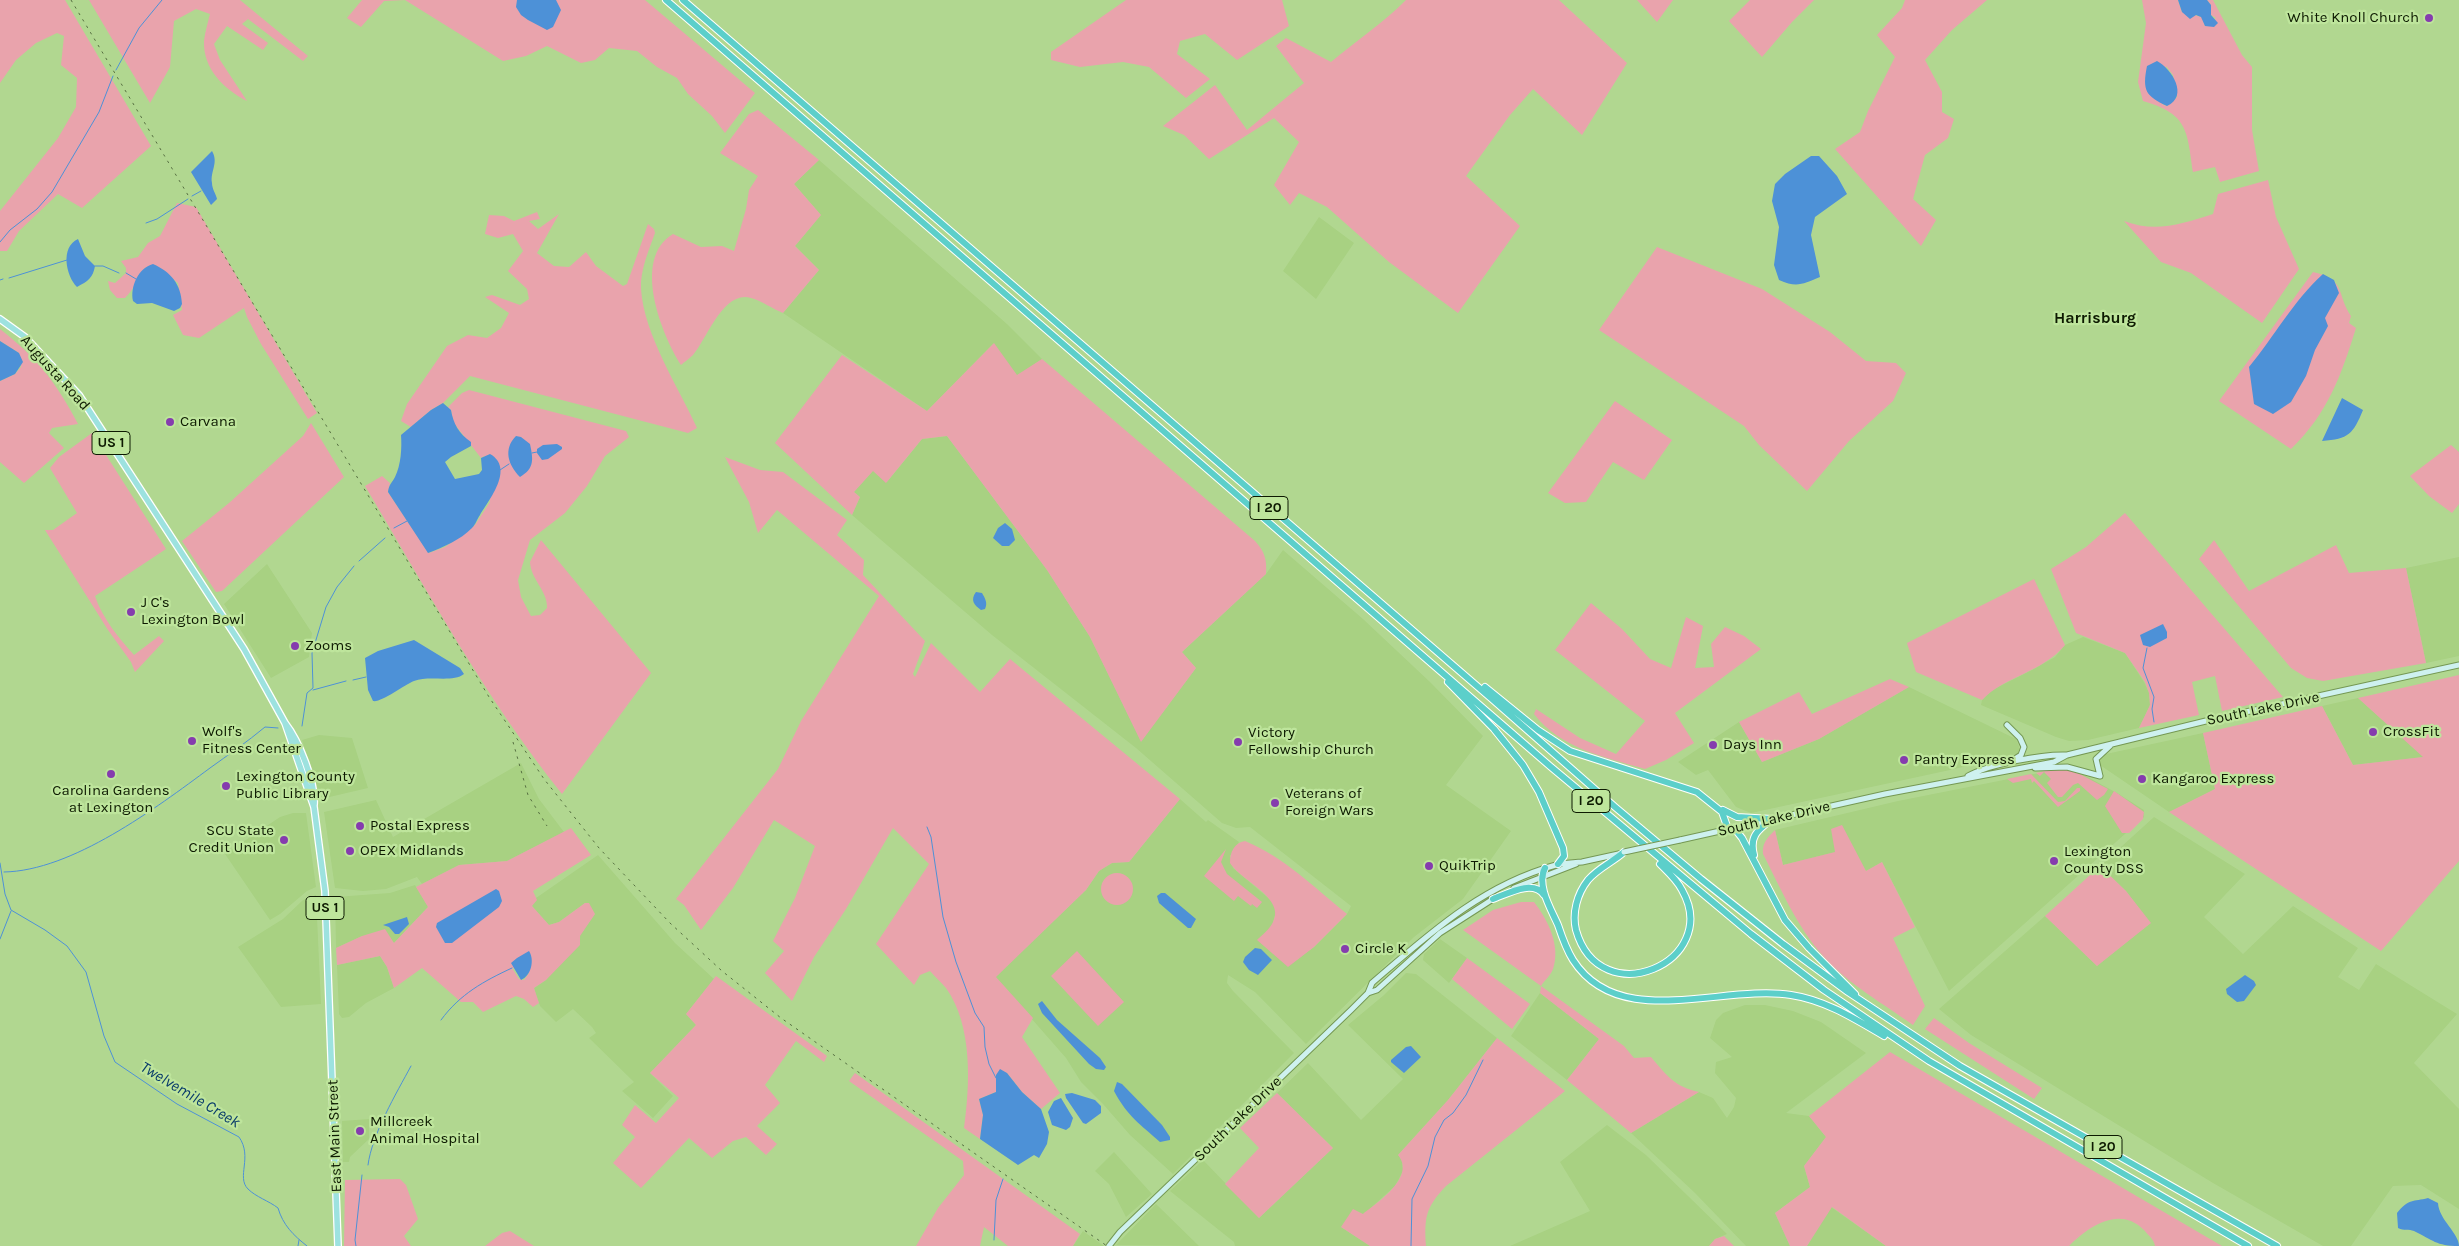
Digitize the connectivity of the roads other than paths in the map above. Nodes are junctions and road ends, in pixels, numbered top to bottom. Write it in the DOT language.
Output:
graph roads {
  1 [pos="666,0"];
  2 [pos="683,0"];
  3 [pos="0,319"];
  4 [pos="1421,637"];
  5 [pos="1415,649"];
  6 [pos="2459,665"];
  7 [pos="285,726"];
  8 [pos="2007,726"];
  9 [pos="2112,744"];
  10 [pos="2067,755"];
  11 [pos="2002,766"];
  12 [pos="2029,767"];
  13 [pos="1966,777"];
  14 [pos="1716,806"];
  15 [pos="314,807"];
  16 [pos="1772,819"];
  17 [pos="1731,829"];
  18 [pos="1630,835"];
  19 [pos="1624,852"];
  20 [pos="1582,862"];
  21 [pos="1558,864"];
  22 [pos="1545,868"];
  23 [pos="1758,870"];
  24 [pos="1542,877"];
  25 [pos="1493,899"];
  26 [pos="1548,900"];
  27 [pos="1368,994"];
  28 [pos="1865,1004"];
  29 [pos="331,1025"];
  30 [pos="1929,1061"];
  31 [pos="338,1246"];
  32 [pos="1109,1246"];
  33 [pos="2248,1246"];
  34 [pos="2277,1246"];
  1 -- 5 [label="highway, I 20"];
  2 -- 4 [label="highway, I 20"];
  3 -- 7 [label="main road, Augusta Road / US 1"];
  4 -- 14 [label="highway"];
  4 -- 28 [label="highway, I 20"];
  5 -- 18 [label="highway, I 20"];
  5 -- 21 [label="highway"];
  6 -- 9 [label="main road, South Lake Drive"];
  7 -- 15 [label="main road, Augusta Road / US 1"];
  7 -- 15 [label="main road, Augusta Road / US 1"];
  8 -- 11 [label="main road"];
  9 -- 10 [label="main road, South Lake Drive"];
  9 -- 12 [label="main road"];
  10 -- 11 [label="main road, South Lake Drive"];
  10 -- 12 [label="main road, South Lake Drive"];
  11 -- 13 [label="main road, South Lake Drive"];
  12 -- 13 [label="main road, South Lake Drive"];
  13 -- 16 [label="main road, South Lake Drive"];
  14 -- 16 [label="highway"];
  14 -- 17 [label="highway"];
  15 -- 29 [label="main road, Augusta Road / US 1"];
  16 -- 17 [label="main road, South Lake Drive"];
  16 -- 23 [label="highway"];
  17 -- 19 [label="main road, South Lake Drive, bridge"];
  17 -- 23 [label="highway"];
  18 -- 19 [label="highway"];
  18 -- 30 [label="highway, I 20"];
  19 -- 20 [label="main road, South Lake Drive"];
  20 -- 21 [label="main road, South Lake Drive"];
  20 -- 24 [label="main road, South Lake Drive"];
  21 -- 22 [label="main road, South Lake Drive"];
  22 -- 24 [label="highway"];
  22 -- 27 [label="main road, South Lake Drive"];
  23 -- 28 [label="highway"];
  24 -- 25 [label="main road, South Lake Drive"];
  24 -- 26 [label="highway"];
  25 -- 26 [label="highway"];
  25 -- 27 [label="main road, South Lake Drive"];
  26 -- 30 [label="highway"];
  27 -- 32 [label="main road, South Lake Drive"];
  28 -- 34 [label="highway, I 20"];
  29 -- 31 [label="main road, East Main Street / US 1"];
  30 -- 33 [label="highway, I 20"];
}
